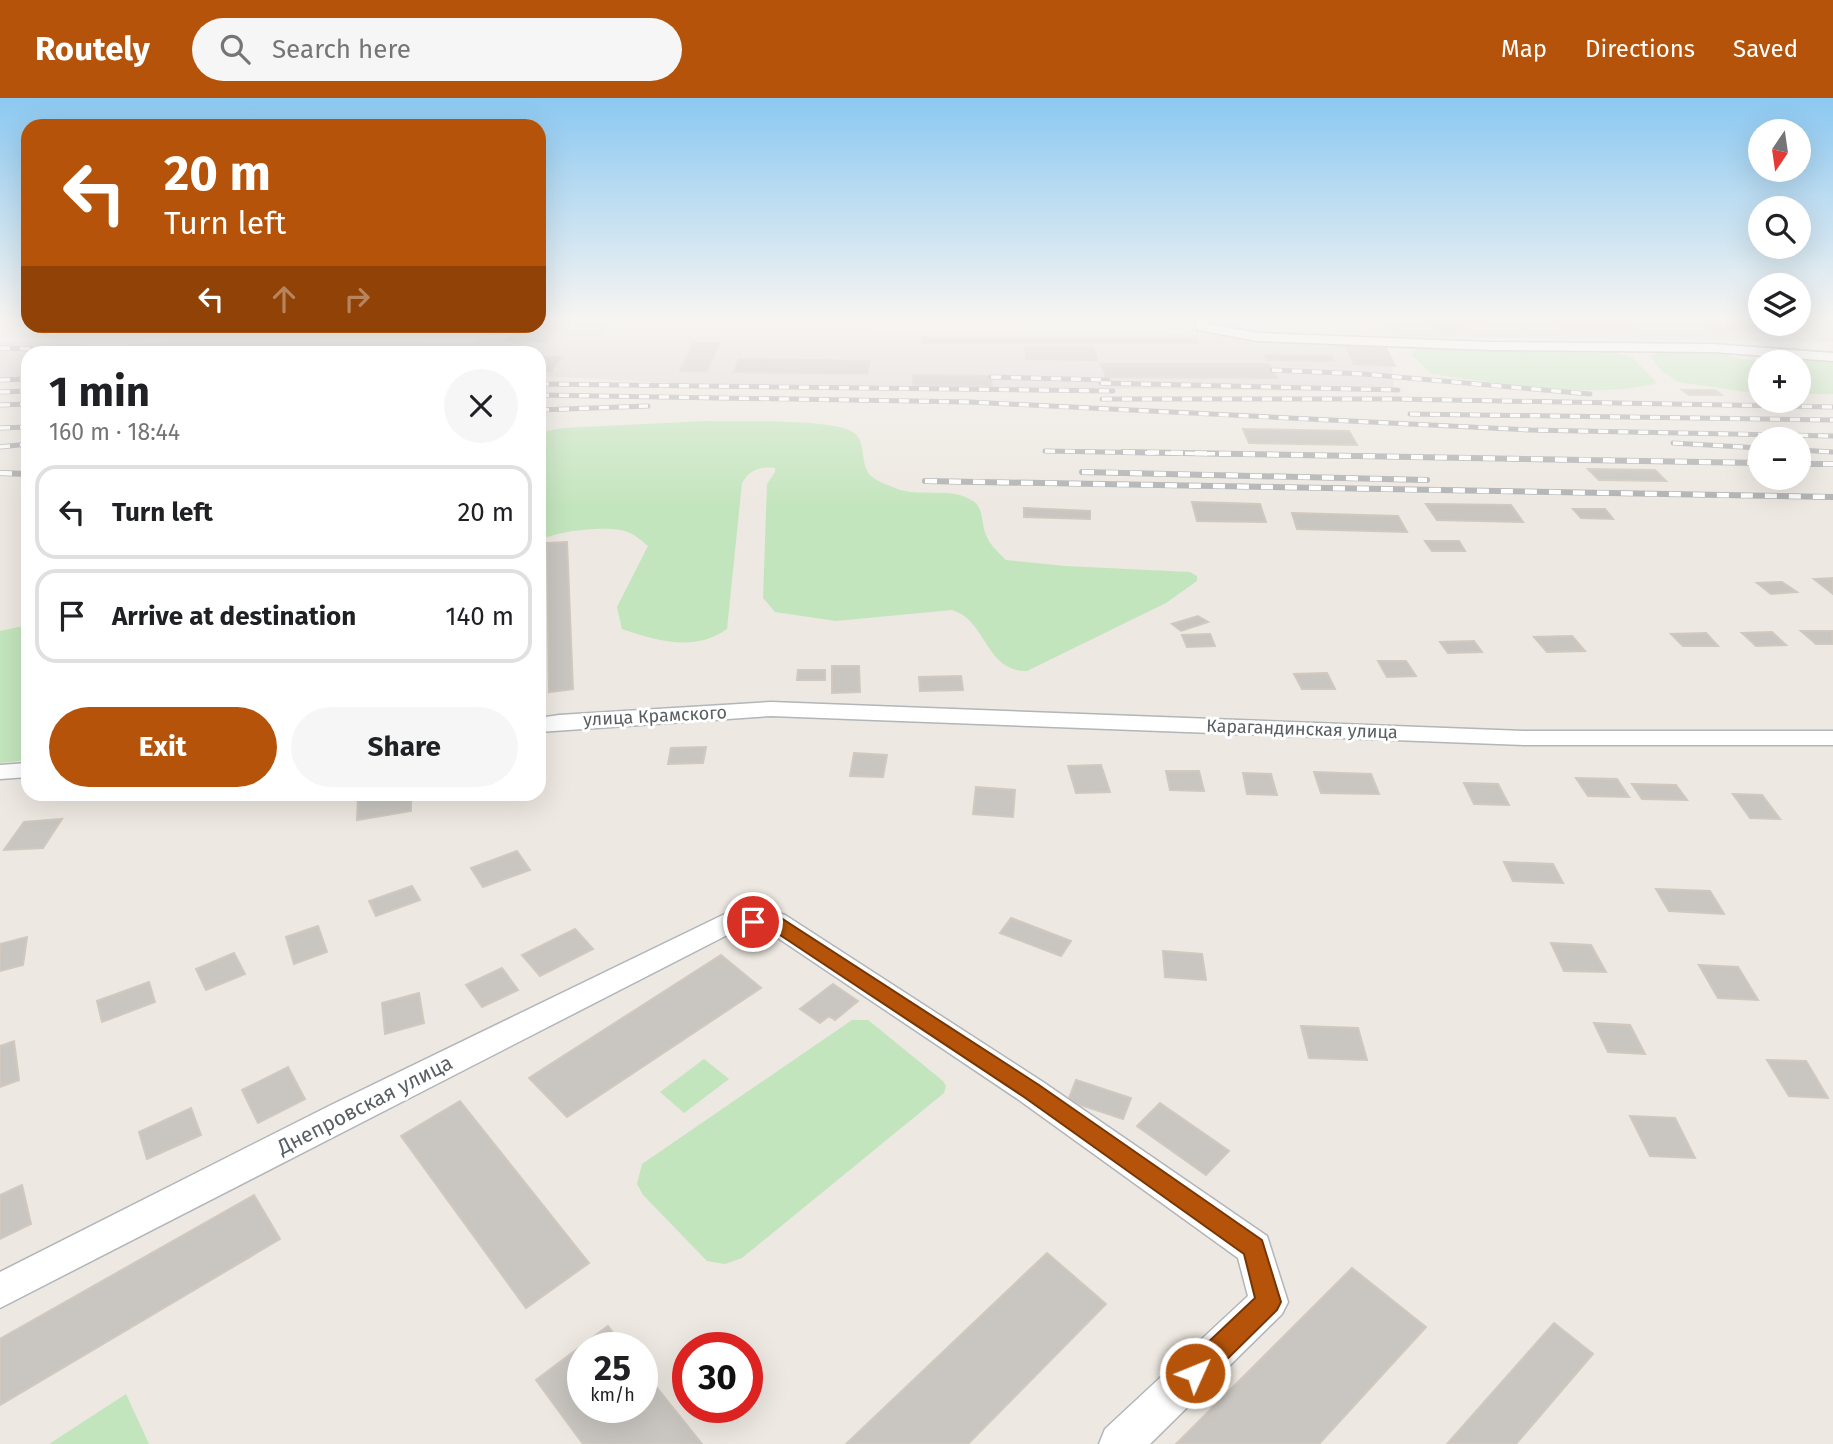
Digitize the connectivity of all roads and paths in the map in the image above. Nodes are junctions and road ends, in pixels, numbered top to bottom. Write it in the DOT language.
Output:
graph roads {
  1 [pos="771,709"];
  2 [pos="546,725"];
  3 [pos="1833,738"];
  4 [pos="21,770"];
  5 [pos="0,772"];
  6 [pos="0,1291"];
  7 [pos="1121,1444"];
  1 -- 2 [label="street, улица Крамского"];
  1 -- 3 [label="street, Карагандинская улица"];
  4 -- 5 [label="street"];
  6 -- 7 [label="street, Днепровская улица"];
}
